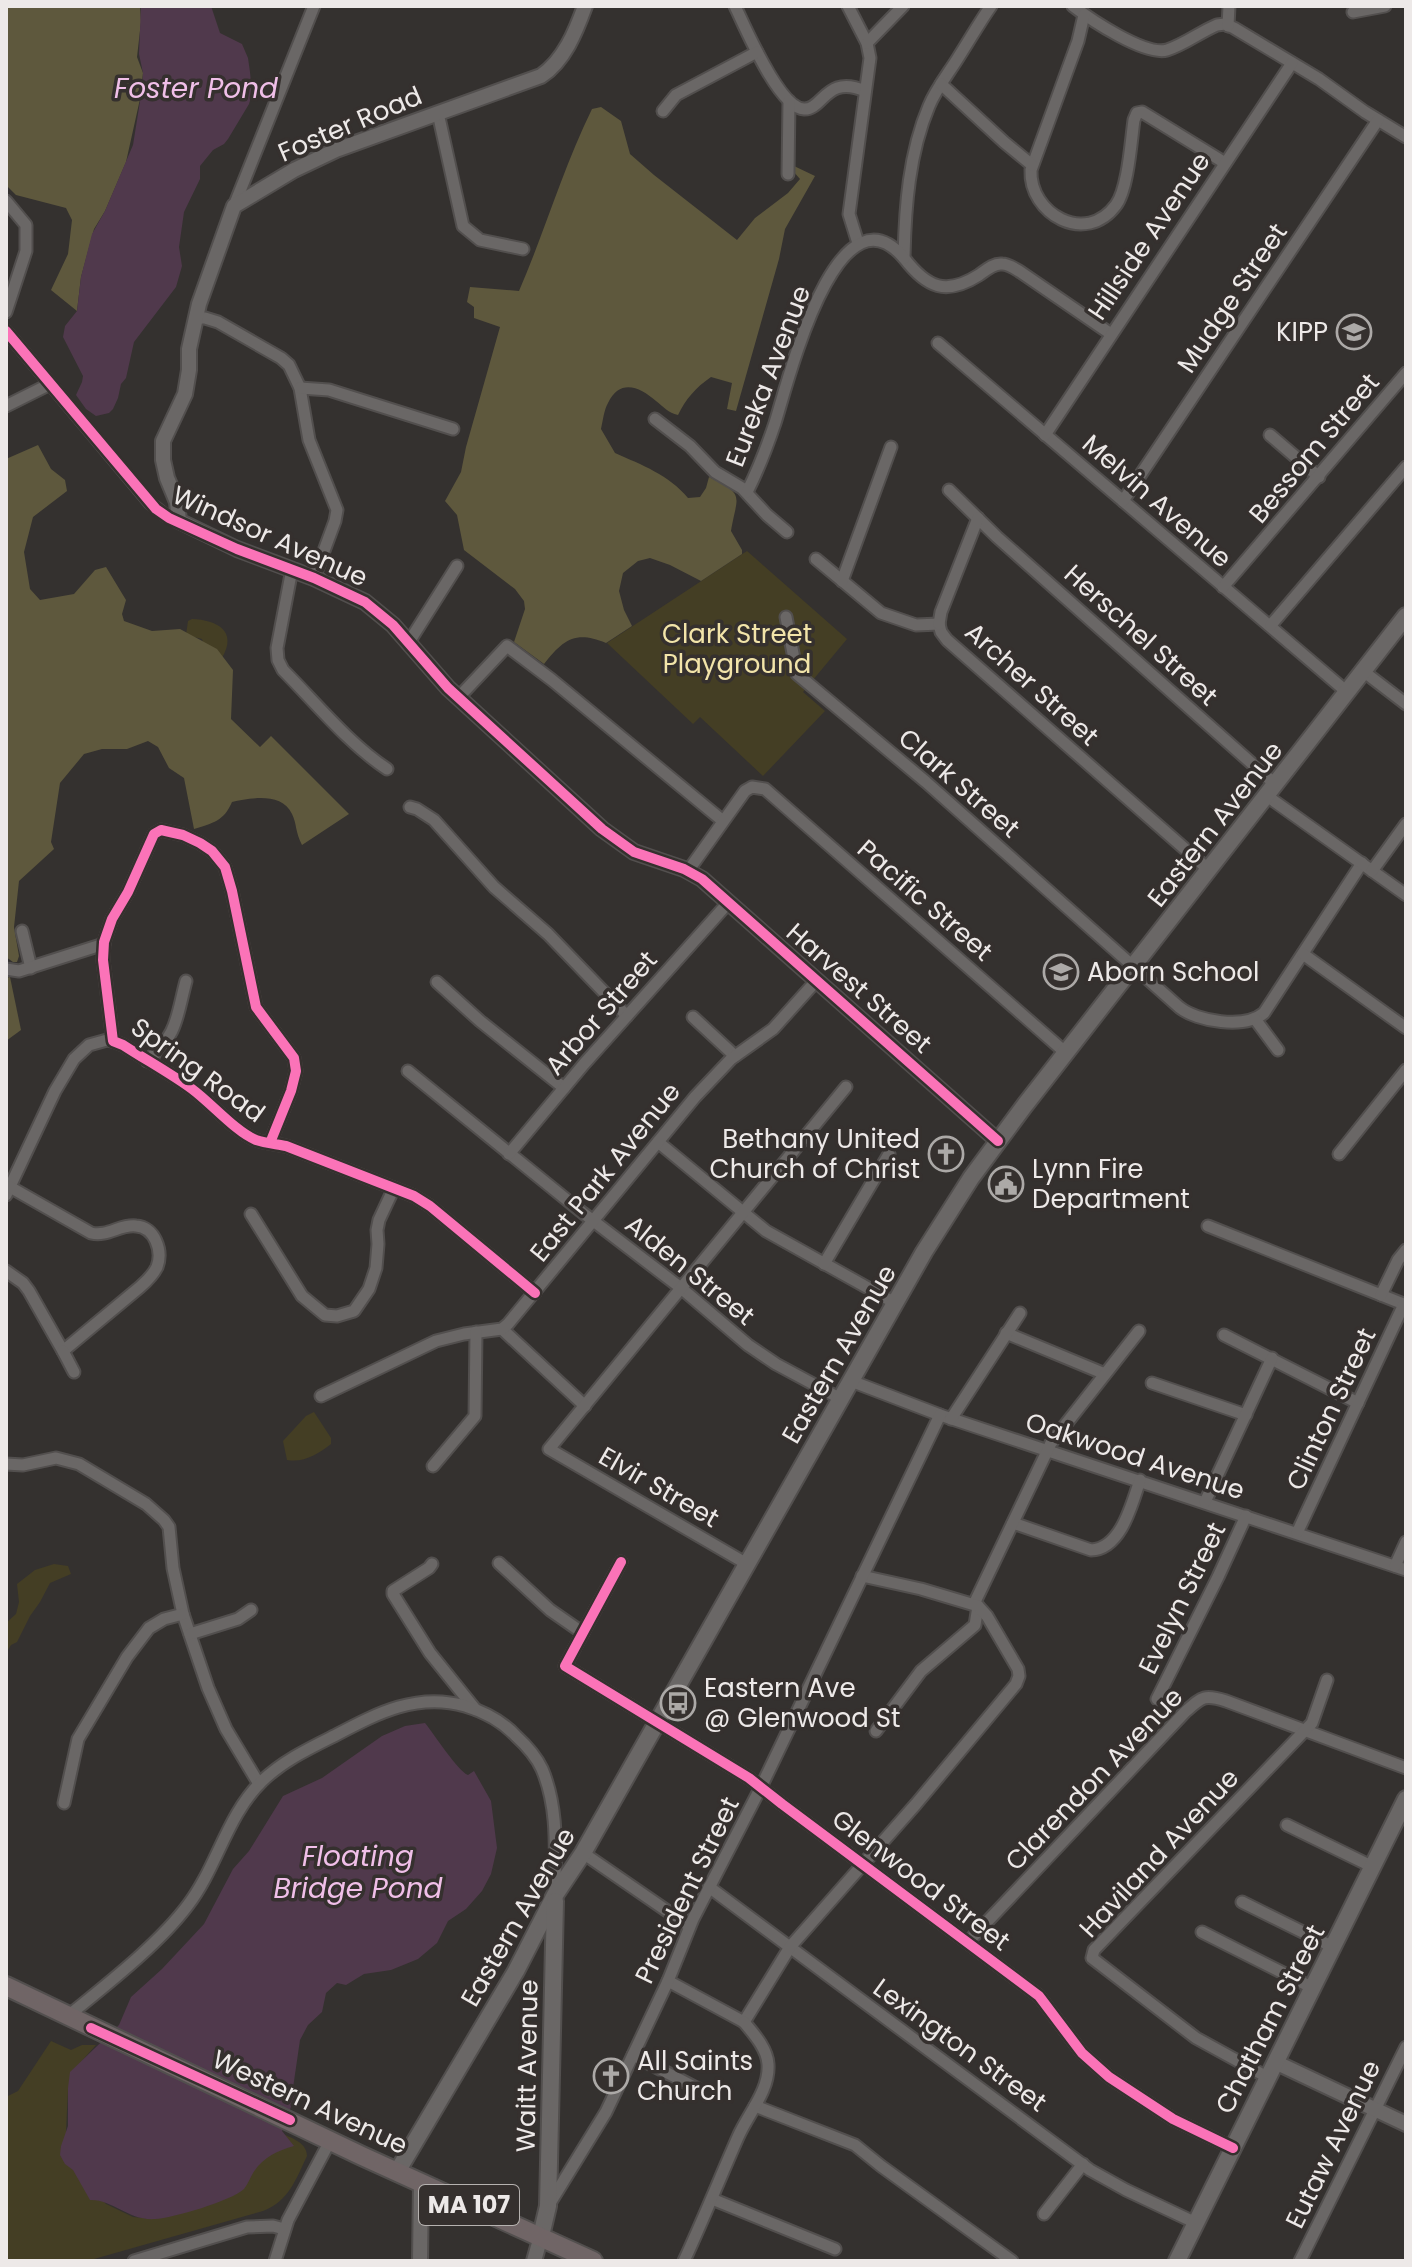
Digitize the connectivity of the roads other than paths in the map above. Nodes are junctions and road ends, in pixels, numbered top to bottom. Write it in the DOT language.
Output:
graph roads {
  1 [pos="314,6"];
  2 [pos="585,6"];
  3 [pos="735,6"];
  4 [pos="848,6"];
  5 [pos="903,6"];
  6 [pos="991,6"];
  7 [pos="1073,6"];
  8 [pos="1229,6"];
  9 [pos="1385,6"];
  10 [pos="1353,12"];
  11 [pos="1084,15"];
  12 [pos="1228,26"];
  13 [pos="867,43"];
  14 [pos="757,52"];
  15 [pos="1292,63"];
  16 [pos="941,84"];
  17 [pos="865,91"];
  18 [pos="789,101"];
  19 [pos="663,111"];
  20 [pos="438,113"];
  21 [pos="1378,120"];
  22 [pos="1406,137"];
  23 [pos="1225,163"];
  24 [pos="1032,165"];
  25 [pos="788,174"];
  26 [pos="6,201"];
  27 [pos="234,206"];
  28 [pos="858,243"];
  29 [pos="523,249"];
  30 [pos="904,258"];
  31 [pos="6,312"];
  32 [pos="195,318"];
  33 [pos="6,331"];
  34 [pos="1111,334"];
  35 [pos="938,343"];
  36 [pos="1406,373"];
  37 [pos="50,384"];
  38 [pos="300,388"];
  39 [pos="6,406"];
  40 [pos="655,419"];
  41 [pos="453,429"];
  42 [pos="1045,435"];
  43 [pos="1270,435"];
  44 [pos="891,447"];
  45 [pos="1406,467"];
  46 [pos="1319,477"];
  47 [pos="949,490"];
  48 [pos="747,492"];
  49 [pos="1123,501"];
  50 [pos="978,518"];
  51 [pos="179,521"];
  52 [pos="787,532"];
  53 [pos="816,559"];
  54 [pos="457,566"];
  55 [pos="292,569"];
  56 [pos="314,578"];
  57 [pos="842,581"];
  58 [pos="1223,587"];
  59 [pos="1406,616"];
  60 [pos="786,617"];
  61 [pos="939,624"];
  62 [pos="1271,625"];
  63 [pos="409,642"];
  64 [pos="1363,671"];
  65 [pos="1347,692"];
  66 [pos="459,697"];
  67 [pos="1406,704"];
  68 [pos="387,769"];
  69 [pos="1271,790"];
  70 [pos="410,807"];
  71 [pos="723,821"];
  72 [pos="1406,824"];
  73 [pos="1362,863"];
  74 [pos="1209,870"];
  75 [pos="688,871"];
  76 [pos="1372,871"];
  77 [pos="1406,895"];
  78 [pos="728,903"];
  79 [pos="22,931"];
  80 [pos="104,944"];
  81 [pos="1303,954"];
  82 [pos="1134,966"];
  83 [pos="31,968"];
  84 [pos="6,969"];
  85 [pos="817,980"];
  86 [pos="186,981"];
  87 [pos="437,982"];
  88 [pos="627,1016"];
  89 [pos="693,1017"];
  90 [pos="1255,1019"];
  91 [pos="1406,1028"];
  92 [pos="113,1041"];
  93 [pos="1278,1050"];
  94 [pos="1066,1053"];
  95 [pos="735,1056"];
  96 [pos="147,1061"];
  97 [pos="408,1071"];
  98 [pos="1404,1077"];
  99 [pos="846,1087"];
  100 [pos="564,1088"];
  101 [pos="998,1141"];
  102 [pos="658,1142"];
  103 [pos="270,1143"];
  104 [pos="509,1154"];
  105 [pos="889,1154"];
  106 [pos="1339,1154"];
  107 [pos="394,1188"];
  108 [pos="8,1191"];
  109 [pos="742,1212"];
  110 [pos="251,1214"];
  111 [pos="594,1221"];
  112 [pos="1208,1226"];
  113 [pos="1406,1250"];
  114 [pos="824,1264"];
  115 [pos="6,1271"];
  116 [pos="682,1289"];
  117 [pos="535,1293"];
  118 [pos="1381,1295"];
  119 [pos="895,1303"];
  120 [pos="1405,1305"];
  121 [pos="1020,1313"];
  122 [pos="502,1329"];
  123 [pos="1139,1331"];
  124 [pos="476,1332"];
  125 [pos="1006,1333"];
  126 [pos="1224,1335"];
  127 [pos="63,1351"];
  128 [pos="1272,1358"];
  129 [pos="74,1372"];
  130 [pos="1105,1374"];
  131 [pos="851,1381"];
  132 [pos="1152,1383"];
  133 [pos="321,1396"];
  134 [pos="841,1399"];
  135 [pos="1358,1403"];
  136 [pos="585,1406"];
  137 [pos="1246,1415"];
  138 [pos="946,1417"];
  139 [pos="1048,1449"];
  140 [pos="6,1464"];
  141 [pos="433,1466"];
  142 [pos="1140,1480"];
  143 [pos="1205,1502"];
  144 [pos="1246,1516"];
  145 [pos="1013,1523"];
  146 [pos="1297,1533"];
  147 [pos="1406,1542"];
  148 [pos="621,1562"];
  149 [pos="499,1563"];
  150 [pos="432,1564"];
  151 [pos="747,1564"];
  152 [pos="1400,1568"];
  153 [pos="862,1576"];
  154 [pos="976,1605"];
  155 [pos="251,1610"];
  156 [pos="183,1614"];
  157 [pos="583,1633"];
  158 [pos="190,1634"];
  159 [pos="1327,1680"];
  160 [pos="1157,1699"];
  161 [pos="475,1709"];
  162 [pos="658,1722"];
  163 [pos="1305,1730"];
  164 [pos="876,1731"];
  165 [pos="1406,1768"];
  166 [pos="259,1784"];
  167 [pos="761,1787"];
  168 [pos="1406,1799"];
  169 [pos="64,1803"];
  170 [pos="1287,1825"];
  171 [pos="583,1853"];
  172 [pos="862,1863"];
  173 [pos="1373,1867"];
  174 [pos="709,1887"];
  175 [pos="555,1895"];
  176 [pos="1242,1902"];
  177 [pos="689,1926"];
  178 [pos="1202,1932"];
  179 [pos="968,1942"];
  180 [pos="790,1947"];
  181 [pos="1333,1947"];
  182 [pos="668,1981"];
  183 [pos="6,1986"];
  184 [pos="1313,1988"];
  185 [pos="68,2016"];
  186 [pos="744,2022"];
  187 [pos="1406,2047"];
  188 [pos="633,2055"];
  189 [pos="1271,2070"];
  190 [pos="698,2089"];
  191 [pos="755,2106"];
  192 [pos="1375,2109"];
  193 [pos="1406,2124"];
  194 [pos="330,2141"];
  195 [pos="1233,2148"];
  196 [pos="1083,2164"];
  197 [pos="397,2172"];
  198 [pos="421,2183"];
  199 [pos="712,2199"];
  200 [pos="548,2206"];
  201 [pos="1044,2214"];
  202 [pos="1196,2223"];
  203 [pos="284,2229"];
  204 [pos="541,2236"];
  205 [pos="835,2249"];
  206 [pos="134,2261"];
  207 [pos="275,2261"];
  208 [pos="420,2261"];
  209 [pos="534,2261"];
  210 [pos="593,2261"];
  211 [pos="684,2261"];
  212 [pos="1012,2261"];
  213 [pos="1177,2261"];
  214 [pos="1300,2261"];
  1 -- 27 [label="street"];
  2 -- 20 [label="street, Foster Road"];
  3 -- 14 [label="street"];
  4 -- 13 [label="street"];
  5 -- 13 [label="street"];
  6 -- 16 [label="street"];
  7 -- 11 [label="street"];
  8 -- 12 [label="street"];
  9 -- 10 [label="street"];
  11 -- 12 [label="street"];
  11 -- 24 [label="street"];
  12 -- 15 [label="street"];
  13 -- 17 [label="street"];
  14 -- 18 [label="street"];
  14 -- 19 [label="street"];
  15 -- 21 [label="street"];
  15 -- 23 [label="street, Hillside Avenue"];
  16 -- 24 [label="street"];
  16 -- 30 [label="street"];
  17 -- 18 [label="street"];
  17 -- 28 [label="street"];
  18 -- 25 [label="street"];
  20 -- 27 [label="street, Foster Road"];
  20 -- 29 [label="street"];
  21 -- 22 [label="street"];
  21 -- 49 [label="street, Mudge Street"];
  23 -- 24 [label="street"];
  23 -- 34 [label="street, Hillside Avenue"];
  26 -- 31 [label="street"];
  27 -- 32 [label="street"];
  28 -- 30 [label="street"];
  28 -- 48 [label="street, Eureka Avenue"];
  30 -- 34 [label="street"];
  32 -- 38 [label="street"];
  32 -- 51 [label="street"];
  33 -- 37 [label="street, Windsor Avenue"];
  34 -- 42 [label="street, Hillside Avenue"];
  35 -- 42 [label="street, Melvin Avenue"];
  36 -- 46 [label="street, Bessom Street"];
  37 -- 39 [label="street"];
  37 -- 51 [label="street, Windsor Avenue"];
  38 -- 41 [label="street"];
  38 -- 56 [label="street"];
  40 -- 48 [label="street"];
  42 -- 49 [label="street, Melvin Avenue"];
  43 -- 46 [label="street"];
  44 -- 57 [label="street"];
  45 -- 62 [label="street"];
  46 -- 58 [label="street, Bessom Street"];
  47 -- 50 [label="street, Herschel Street"];
  48 -- 52 [label="street"];
  49 -- 58 [label="street, Melvin Avenue"];
  50 -- 61 [label="street"];
  50 -- 69 [label="street, Herschel Street"];
  51 -- 55 [label="street, Windsor Avenue"];
  53 -- 57 [label="street, Archer Street"];
  54 -- 63 [label="street"];
  55 -- 56 [label="street, Windsor Avenue"];
  55 -- 68 [label="street"];
  56 -- 63 [label="street, Windsor Avenue"];
  57 -- 61 [label="street, Archer Street"];
  58 -- 62 [label="street, Melvin Avenue"];
  59 -- 64 [label="main road, Eastern Avenue"];
  60 -- 82 [label="street, Clark Street"];
  61 -- 74 [label="street, Archer Street"];
  62 -- 65 [label="street, Melvin Avenue"];
  63 -- 66 [label="street, Windsor Avenue"];
  64 -- 65 [label="main road, Eastern Avenue"];
  64 -- 67 [label="street"];
  65 -- 69 [label="main road, Eastern Avenue"];
  66 -- 71 [label="street"];
  66 -- 75 [label="street, Windsor Avenue"];
  69 -- 73 [label="street, Herschel Street"];
  69 -- 74 [label="main road, Eastern Avenue"];
  70 -- 88 [label="street"];
  71 -- 75 [label="street"];
  71 -- 94 [label="street, Pacific Street"];
  72 -- 76 [label="street"];
  73 -- 76 [label="street, Herschel Street"];
  73 -- 81 [label="street"];
  74 -- 82 [label="main road, Eastern Avenue"];
  75 -- 78 [label="street, Harvest Street"];
  76 -- 77 [label="street, Herschel Street"];
  78 -- 85 [label="street, Harvest Street"];
  78 -- 88 [label="street, Arbor Street"];
  79 -- 83 [label="street"];
  80 -- 83 [label="street"];
  80 -- 92 [label="street, Spring Road"];
  80 -- 103 [label="street"];
  81 -- 90 [label="street"];
  81 -- 91 [label="street"];
  82 -- 90 [label="street, Clark Street"];
  82 -- 94 [label="main road, Eastern Avenue"];
  83 -- 84 [label="street"];
  85 -- 95 [label="street, East Park Avenue"];
  85 -- 101 [label="street, Harvest Street"];
  86 -- 96 [label="street, Spring Road"];
  87 -- 100 [label="street"];
  88 -- 100 [label="street, Arbor Street"];
  89 -- 95 [label="street"];
  90 -- 93 [label="street"];
  92 -- 96 [label="street, Spring Road"];
  92 -- 108 [label="street"];
  94 -- 101 [label="main road, Eastern Avenue"];
  95 -- 102 [label="street, East Park Avenue"];
  96 -- 103 [label="street, Spring Road"];
  97 -- 104 [label="street, Alden Street"];
  98 -- 106 [label="street"];
  99 -- 109 [label="street"];
  100 -- 104 [label="street, Arbor Street"];
  101 -- 119 [label="main road, Eastern Avenue"];
  102 -- 109 [label="street"];
  102 -- 111 [label="street, East Park Avenue"];
  103 -- 107 [label="street, Spring Road"];
  104 -- 111 [label="street, Alden Street"];
  105 -- 114 [label="street"];
  107 -- 110 [label="street"];
  107 -- 117 [label="street, Spring Road"];
  108 -- 127 [label="street"];
  109 -- 114 [label="street"];
  109 -- 116 [label="street"];
  111 -- 116 [label="street, Alden Street"];
  111 -- 117 [label="street, East Park Avenue"];
  112 -- 118 [label="street"];
  113 -- 118 [label="street"];
  114 -- 119 [label="street"];
  115 -- 127 [label="street"];
  116 -- 134 [label="street, Alden Street"];
  116 -- 136 [label="street"];
  117 -- 122 [label="street, East Park Avenue"];
  118 -- 120 [label="street"];
  119 -- 131 [label="main road, Eastern Avenue"];
  120 -- 135 [label="street, Clinton Street"];
  121 -- 125 [label="street, President Street"];
  122 -- 124 [label="street"];
  122 -- 136 [label="street"];
  123 -- 130 [label="street"];
  124 -- 133 [label="street"];
  124 -- 141 [label="street"];
  125 -- 130 [label="street"];
  125 -- 138 [label="street, President Street"];
  126 -- 128 [label="street"];
  127 -- 129 [label="street"];
  128 -- 135 [label="street"];
  128 -- 137 [label="street"];
  130 -- 139 [label="street"];
  131 -- 134 [label="main road, Eastern Avenue"];
  131 -- 138 [label="street, Oakwood Avenue"];
  132 -- 137 [label="street"];
  134 -- 151 [label="main road, Eastern Avenue"];
  135 -- 146 [label="street, Clinton Street"];
  136 -- 151 [label="street, Elvir Street"];
  137 -- 143 [label="street"];
  138 -- 139 [label="street, Oakwood Avenue"];
  138 -- 153 [label="street, President Street"];
  139 -- 142 [label="street, Oakwood Avenue"];
  139 -- 145 [label="street"];
  140 -- 156 [label="street"];
  142 -- 143 [label="street, Oakwood Avenue"];
  142 -- 145 [label="street"];
  143 -- 144 [label="street, Oakwood Avenue"];
  144 -- 146 [label="street, Oakwood Avenue"];
  144 -- 160 [label="street, Evelyn Street"];
  145 -- 154 [label="street"];
  146 -- 152 [label="street, Oakwood Avenue"];
  147 -- 152 [label="street"];
  148 -- 157 [label="street"];
  149 -- 157 [label="street"];
  150 -- 161 [label="street"];
  151 -- 162 [label="main road, Eastern Avenue"];
  153 -- 154 [label="street"];
  153 -- 167 [label="street, President Street"];
  154 -- 164 [label="street"];
  154 -- 172 [label="street"];
  155 -- 158 [label="street"];
  156 -- 158 [label="street"];
  156 -- 169 [label="street"];
  157 -- 162 [label="street, Glenwood Street"];
  158 -- 166 [label="street"];
  159 -- 163 [label="street"];
  161 -- 166 [label="street"];
  161 -- 175 [label="street"];
  162 -- 167 [label="street, Glenwood Street"];
  162 -- 171 [label="main road, Eastern Avenue"];
  163 -- 165 [label="street, Clarendon Avenue"];
  163 -- 179 [label="street, Clarendon Avenue"];
  163 -- 189 [label="street, Haviland Avenue"];
  166 -- 185 [label="street"];
  167 -- 172 [label="street, Glenwood Street"];
  167 -- 174 [label="street, President Street"];
  168 -- 173 [label="main road, Chatham Street"];
  170 -- 173 [label="street"];
  171 -- 175 [label="main road, Eastern Avenue"];
  171 -- 177 [label="street"];
  172 -- 179 [label="street, Glenwood Street"];
  172 -- 180 [label="street"];
  173 -- 181 [label="main road, Chatham Street"];
  174 -- 177 [label="street, President Street"];
  174 -- 180 [label="street, Lexington Street"];
  175 -- 197 [label="main road, Eastern Avenue"];
  175 -- 200 [label="main road, Waitt Avenue"];
  176 -- 181 [label="street"];
  177 -- 182 [label="street, President Street"];
  178 -- 184 [label="street"];
  179 -- 195 [label="street, Glenwood Street"];
  180 -- 186 [label="street"];
  180 -- 196 [label="street, Lexington Street"];
  181 -- 184 [label="main road, Chatham Street"];
  182 -- 186 [label="street"];
  182 -- 188 [label="street, President Street"];
  183 -- 185 [label="main road, Western Avenue / MA 107"];
  184 -- 189 [label="main road, Chatham Street"];
  185 -- 194 [label="main road, Western Avenue / MA 107"];
  186 -- 191 [label="street"];
  187 -- 192 [label="street, Eutaw Avenue"];
  188 -- 190 [label="street"];
  188 -- 200 [label="street, President Street"];
  189 -- 192 [label="street"];
  189 -- 195 [label="main road, Chatham Street"];
  191 -- 199 [label="street"];
  191 -- 212 [label="street"];
  192 -- 193 [label="street"];
  192 -- 214 [label="street, Eutaw Avenue"];
  194 -- 197 [label="main road, Western Avenue / MA 107"];
  194 -- 203 [label="street"];
  195 -- 202 [label="main road, Chatham Street"];
  196 -- 201 [label="street"];
  196 -- 202 [label="street, Lexington Street"];
  197 -- 198 [label="main road, Western Avenue / MA 107"];
  198 -- 204 [label="main road, Western Avenue / MA 107"];
  198 -- 208 [label="street"];
  199 -- 205 [label="street"];
  199 -- 211 [label="street"];
  200 -- 204 [label="main road, Waitt Avenue"];
  202 -- 213 [label="main road, Chatham Street"];
  203 -- 206 [label="street"];
  203 -- 207 [label="street"];
  204 -- 209 [label="street"];
  204 -- 210 [label="main road, Western Avenue / MA 107"];
}
